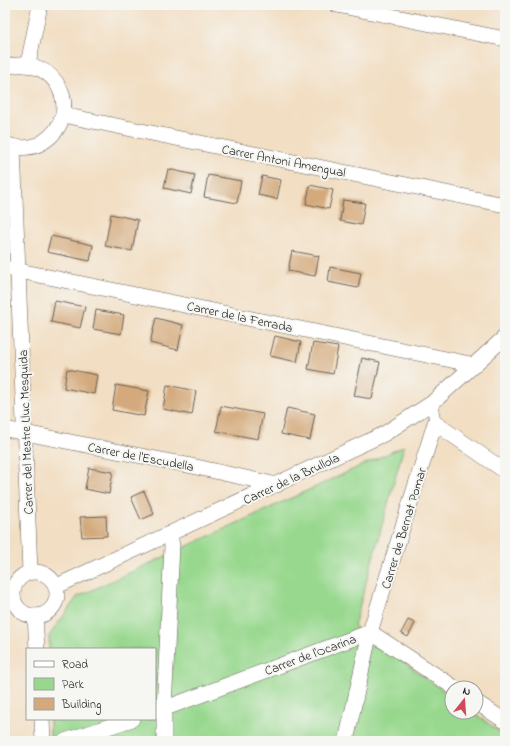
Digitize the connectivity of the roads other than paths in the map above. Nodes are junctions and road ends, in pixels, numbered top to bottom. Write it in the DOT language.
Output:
graph roads {
  1 [pos="40,5"];
  2 [pos="338,5"];
  3 [pos="505,39"];
  4 [pos="28,64"];
  5 [pos="5,67"];
  6 [pos="63,116"];
  7 [pos="9,146"];
  8 [pos="505,205"];
  9 [pos="12,269"];
  10 [pos="505,337"];
  11 [pos="475,365"];
  12 [pos="432,403"];
  13 [pos="435,423"];
  14 [pos="5,429"];
  15 [pos="25,433"];
  16 [pos="505,471"];
  17 [pos="277,485"];
  18 [pos="170,534"];
  19 [pos="30,572"];
  20 [pos="57,586"];
  21 [pos="9,596"];
  22 [pos="35,616"];
  23 [pos="370,632"];
  24 [pos="37,648"];
  25 [pos="444,681"];
  26 [pos="484,707"];
  27 [pos="159,710"];
  28 [pos="42,720"];
  29 [pos="129,720"];
  30 [pos="505,721"];
  31 [pos="43,741"];
  32 [pos="65,741"];
  33 [pos="164,741"];
  34 [pos="346,741"];
  1 -- 4 [label="street"];
  2 -- 3 [label="street"];
  4 -- 5 [label="street"];
  4 -- 6 [label="street"];
  6 -- 7 [label="street"];
  6 -- 8 [label="street, Carrer Antoni Amengual"];
  7 -- 9 [label="street, Carrer del Mestre Lluc Mesquida"];
  9 -- 11 [label="street, Carrer de la Ferrada"];
  9 -- 15 [label="street, Carrer del Mestre Lluc Mesquida"];
  10 -- 11 [label="street, Carrer de la Brullola"];
  11 -- 12 [label="street, Carrer de la Brullola"];
  12 -- 13 [label="street"];
  12 -- 17 [label="street, Carrer de la Brullola"];
  13 -- 16 [label="street"];
  13 -- 23 [label="street, Carrer de Bernat Pomar"];
  14 -- 15 [label="street, Carrer de l'Escudella"];
  15 -- 17 [label="street, Carrer de l'Escudella"];
  15 -- 19 [label="street, Carrer del Mestre Lluc Mesquida"];
  17 -- 18 [label="street, Carrer de la Brullola"];
  18 -- 20 [label="street, Carrer de la Brullola"];
  18 -- 27 [label="street"];
  19 -- 20 [label="street"];
  19 -- 21 [label="street"];
  20 -- 22 [label="street"];
  21 -- 22 [label="street"];
  22 -- 24 [label="street"];
  23 -- 25 [label="street, Carrer de l'Ocarina"];
  23 -- 27 [label="street, Carrer de l'Ocarina"];
  23 -- 34 [label="street, Carrer de Bernat Pomar"];
  26 -- 30 [label="street"];
  27 -- 33 [label="street"];
  28 -- 31 [label="street"];
  29 -- 32 [label="street"];
}
